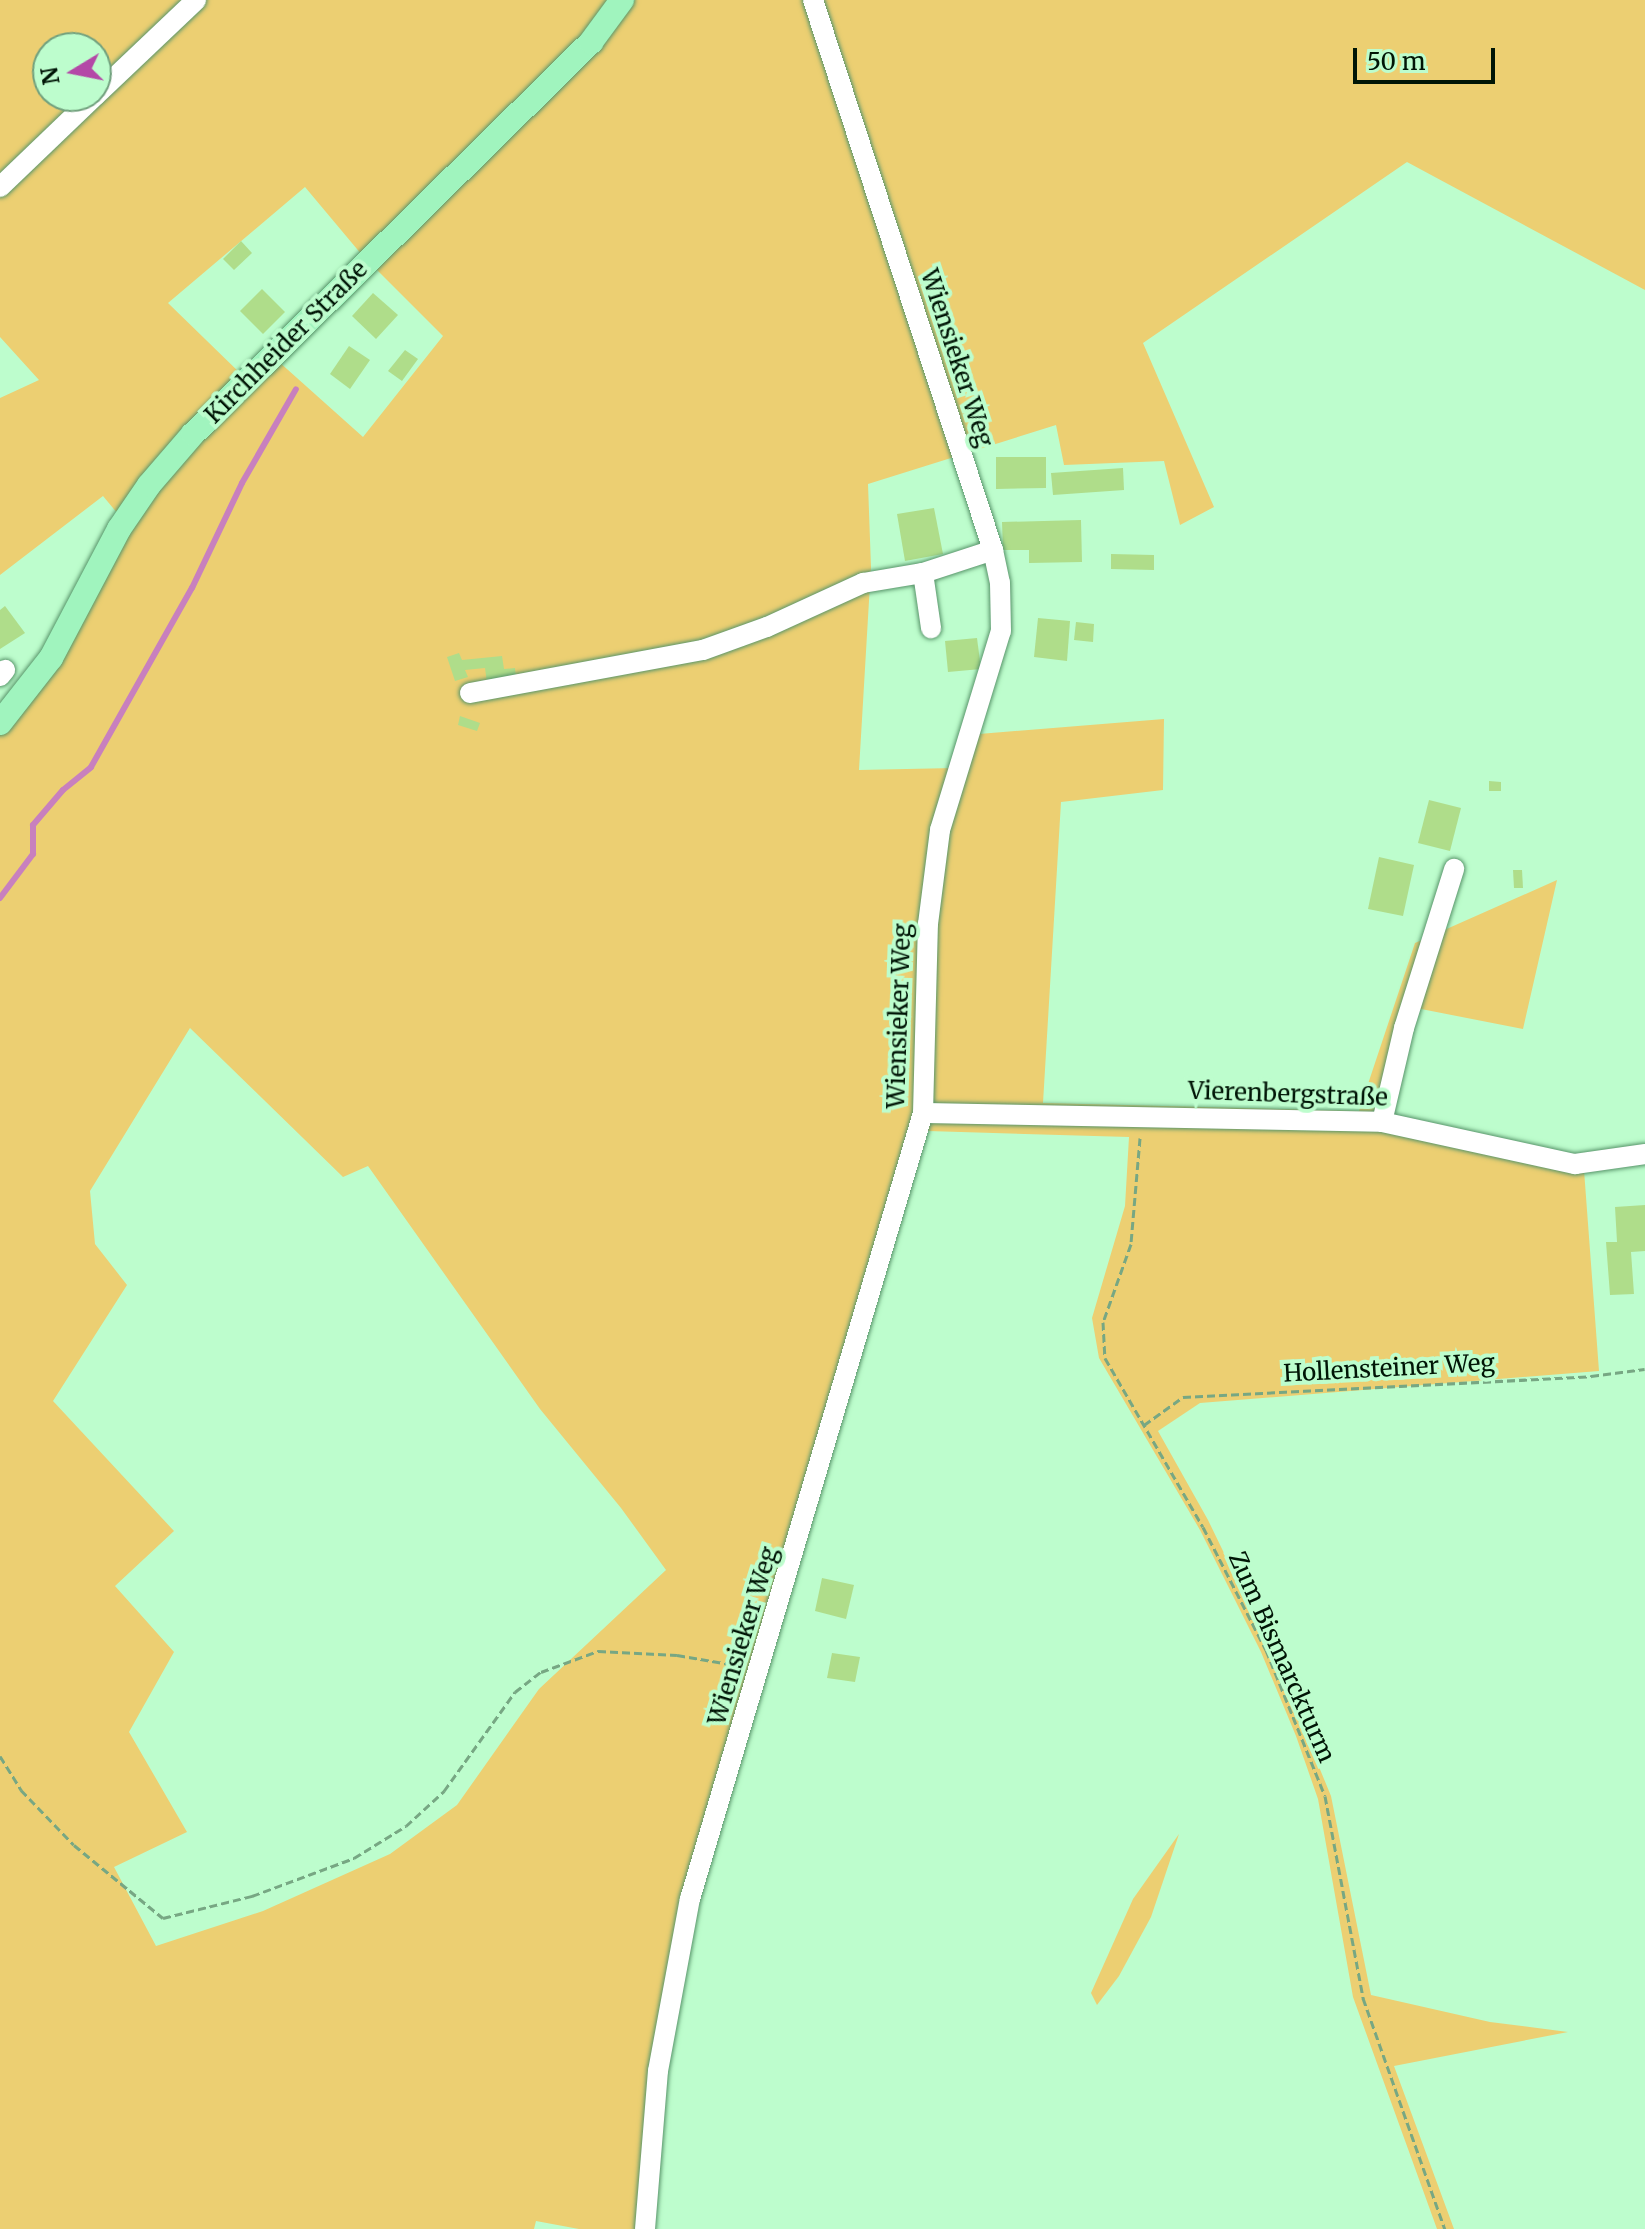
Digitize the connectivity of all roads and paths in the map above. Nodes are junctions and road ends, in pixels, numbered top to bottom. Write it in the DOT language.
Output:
graph roads {
  1 [pos="196,0"];
  2 [pos="622,0"];
  3 [pos="813,0"];
  4 [pos="112,81"];
  5 [pos="79,112"];
  6 [pos="0,187"];
  7 [pos="993,550"];
  8 [pos="923,573"];
  9 [pos="931,628"];
  10 [pos="470,693"];
  11 [pos="0,723"];
  12 [pos="1454,869"];
  13 [pos="923,1113"];
  14 [pos="1142,1114"];
  15 [pos="1382,1122"];
  16 [pos="1645,1154"];
  17 [pos="1645,1369"];
  18 [pos="1144,1425"];
  19 [pos="761,1669"];
  20 [pos="0,1756"];
  21 [pos="645,2229"];
  22 [pos="1445,2229"];
  1 -- 4 [label="street"];
  2 -- 11 [label="main road, Kirchheider Straße"];
  3 -- 7 [label="street, Wiensieker Weg"];
  5 -- 6 [label="street"];
  7 -- 8 [label="street"];
  7 -- 13 [label="street, Wiensieker Weg"];
  8 -- 9 [label="street"];
  8 -- 10 [label="street"];
  12 -- 15 [label="street"];
  13 -- 14 [label="street, Vierenbergstraße"];
  13 -- 19 [label="street, Wiensieker Weg"];
  14 -- 15 [label="street, Vierenbergstraße"];
  14 -- 18 [label="path, Zum Bismarckturm"];
  15 -- 16 [label="street, Vierenbergstraße"];
  17 -- 18 [label="path, Hollensteiner Weg"];
  18 -- 22 [label="path, Zum Bismarckturm"];
  19 -- 20 [label="path"];
  19 -- 21 [label="street, Wiensieker Weg"];
}
